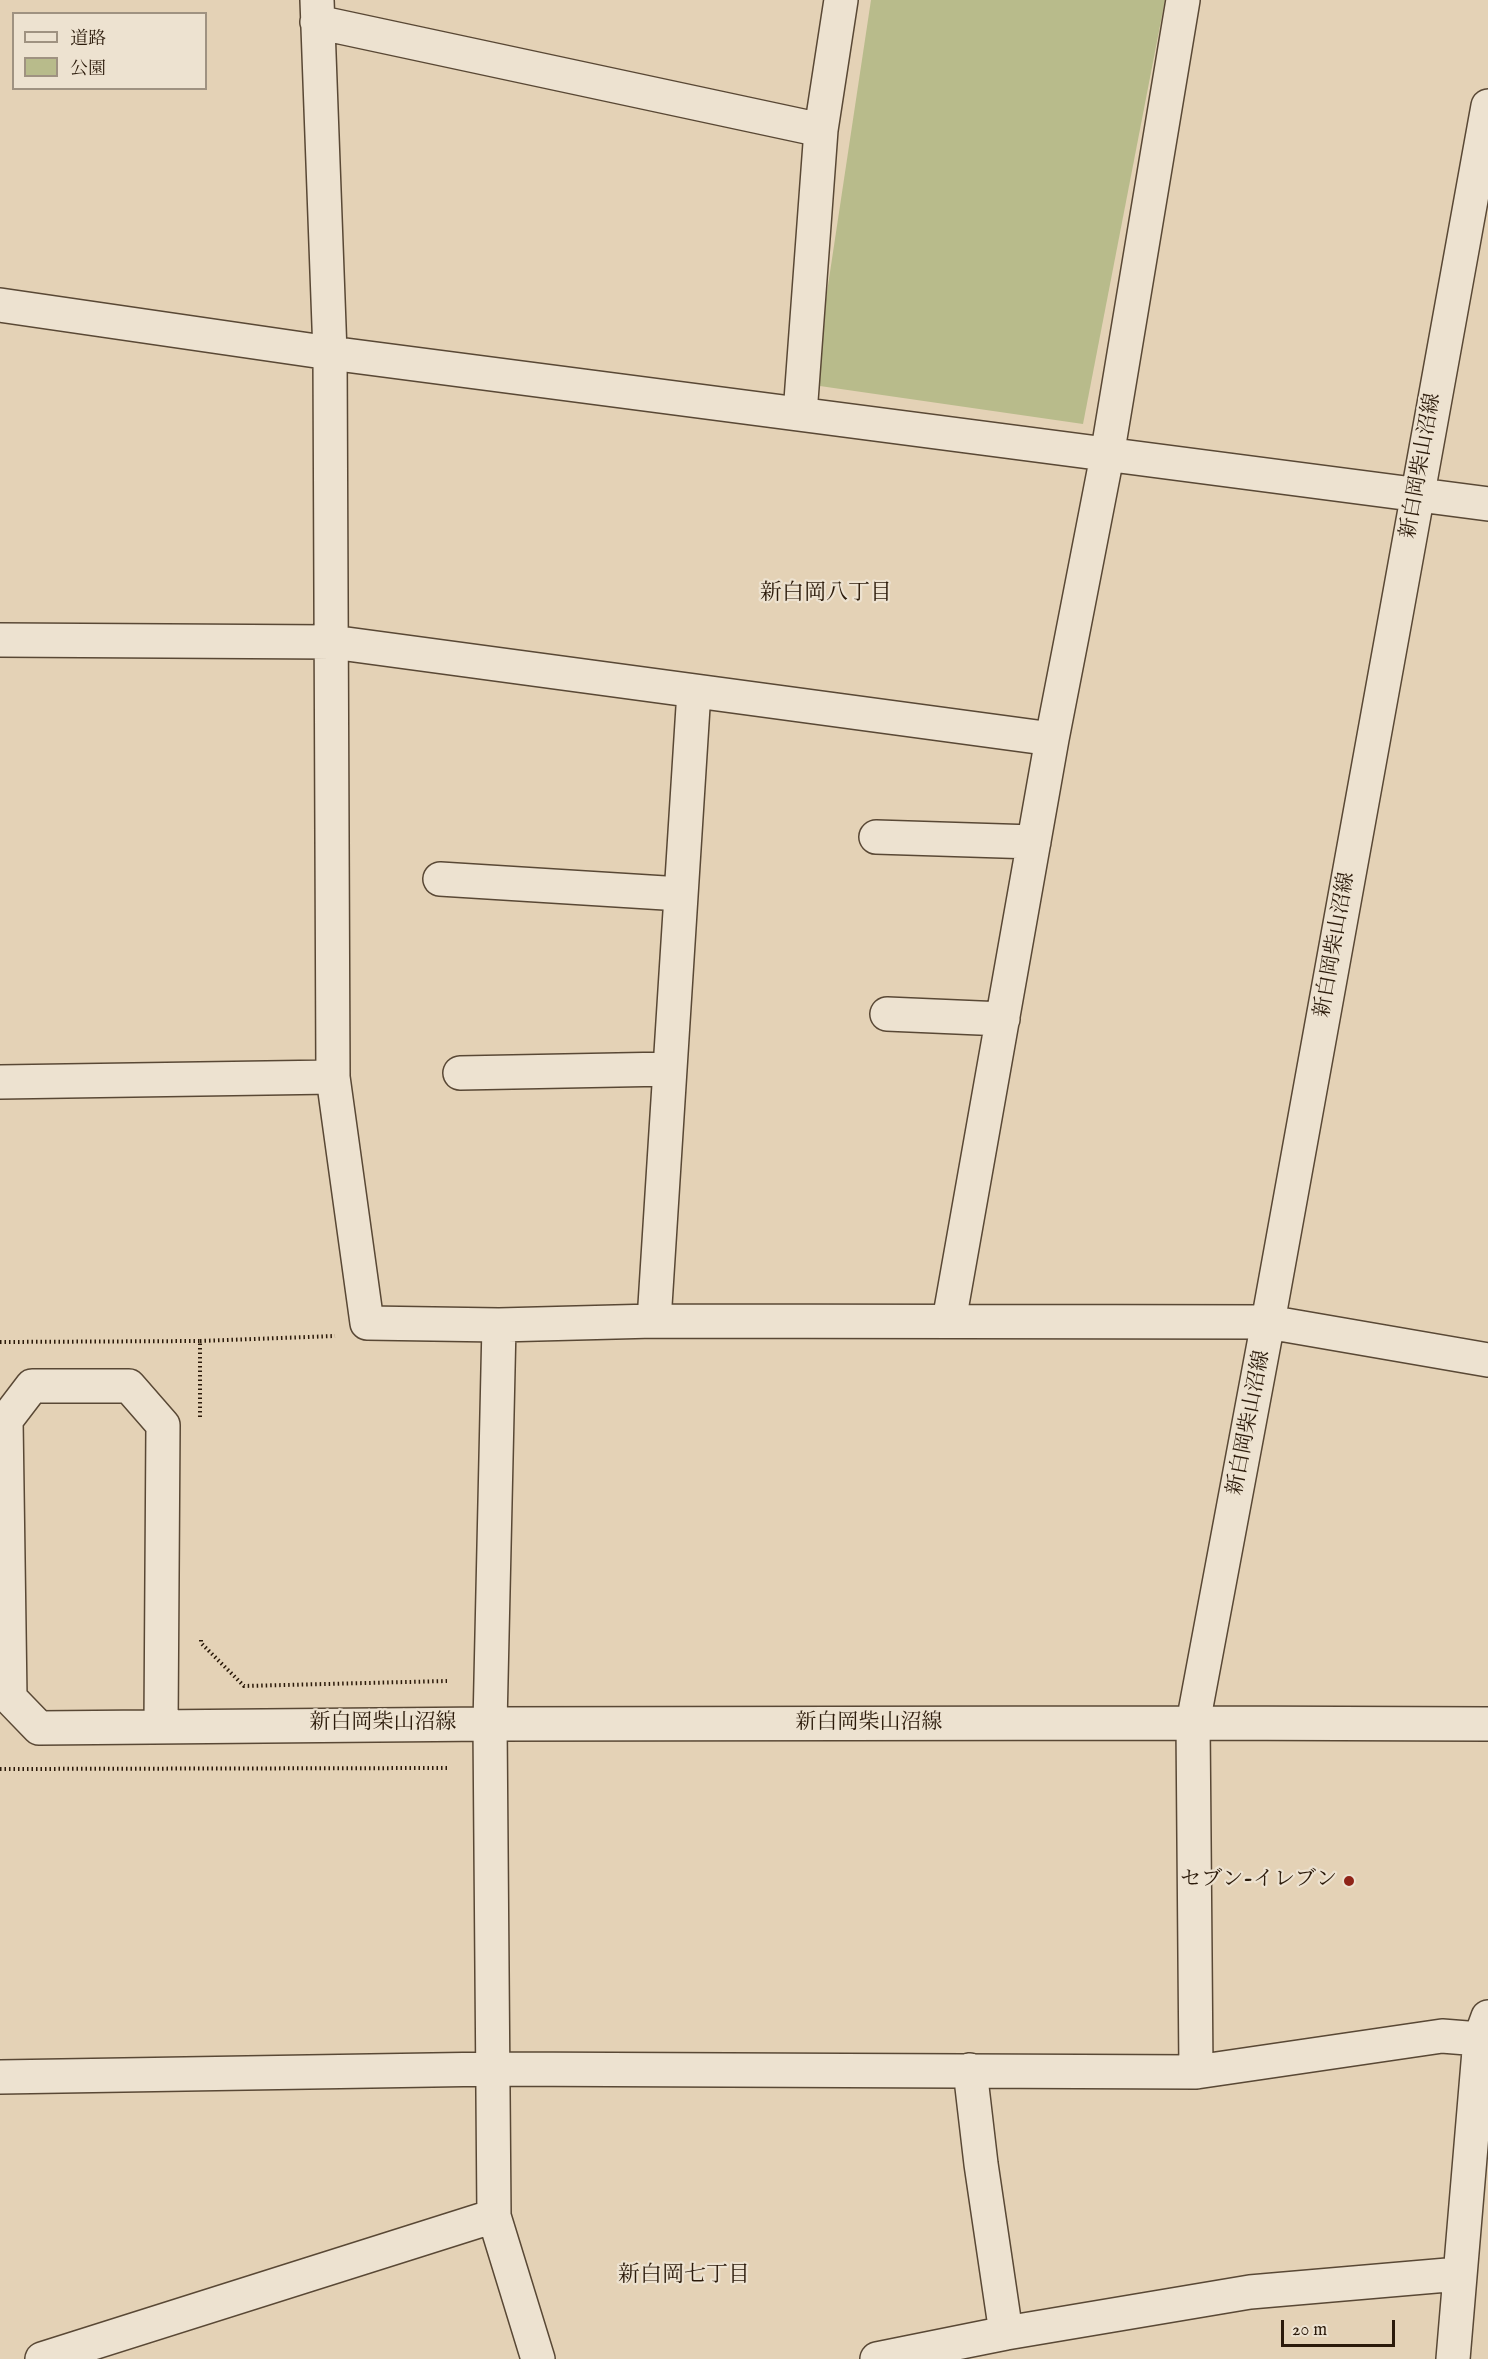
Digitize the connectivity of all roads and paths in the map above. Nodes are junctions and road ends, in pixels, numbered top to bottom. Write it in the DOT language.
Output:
graph roads {
  1 [pos="841,0"];
  2 [pos="1183,0"];
  3 [pos="317,11"];
  4 [pos="1488,106"];
  5 [pos="821,130"];
  6 [pos="0,305"];
  7 [pos="330,353"];
  8 [pos="800,414"];
  9 [pos="1107,456"];
  10 [pos="1417,496"];
  11 [pos="1488,504"];
  12 [pos="0,640"];
  13 [pos="332,642"];
  14 [pos="694,691"];
  15 [pos="1052,739"];
  16 [pos="876,837"];
  17 [pos="1034,842"];
  18 [pos="440,879"];
  19 [pos="681,894"];
  20 [pos="887,1014"];
  21 [pos="1003,1019"];
  22 [pos="670,1069"];
  23 [pos="460,1073"];
  24 [pos="333,1077"];
  25 [pos="0,1082"];
  26 [pos="654,1321"];
  27 [pos="949,1321"];
  28 [pos="1268,1322"];
  29 [pos="367,1323"];
  30 [pos="499,1325"];
  31 [pos="200,1341"];
  32 [pos="0,1342"];
  33 [pos="1488,1360"];
  34 [pos="201,1423"];
  35 [pos="201,1631"];
  36 [pos="447,1681"];
  37 [pos="1193,1723"];
  38 [pos="490,1724"];
  39 [pos="1488,1724"];
  40 [pos="161,1725"];
  41 [pos="447,1768"];
  42 [pos="0,1769"];
  43 [pos="1486,2023"];
  44 [pos="494,2069"];
  45 [pos="970,2070"];
  46 [pos="1196,2072"];
  47 [pos="0,2077"];
  48 [pos="494,2216"];
  49 [pos="1459,2274"];
  50 [pos="1006,2333"];
  51 [pos="42,2359"];
  52 [pos="538,2359"];
  53 [pos="877,2359"];
  54 [pos="1453,2359"];
  1 -- 5 [label="street"];
  2 -- 9 [label="street"];
  3 -- 5 [label="street"];
  3 -- 7 [label="street"];
  4 -- 10 [label="street, 新白岡柴山沼線"];
  5 -- 8 [label="street"];
  6 -- 7 [label="street"];
  7 -- 8 [label="street"];
  7 -- 13 [label="street"];
  8 -- 9 [label="street"];
  9 -- 10 [label="street"];
  9 -- 15 [label="street"];
  10 -- 11 [label="street"];
  10 -- 28 [label="street, 新白岡柴山沼線"];
  12 -- 13 [label="street"];
  13 -- 14 [label="street"];
  13 -- 24 [label="street"];
  14 -- 15 [label="street"];
  14 -- 19 [label="street"];
  15 -- 17 [label="street"];
  16 -- 17 [label="street"];
  17 -- 21 [label="street"];
  18 -- 19 [label="street"];
  19 -- 22 [label="street"];
  20 -- 21 [label="street"];
  21 -- 27 [label="street"];
  22 -- 23 [label="street"];
  22 -- 26 [label="street"];
  24 -- 25 [label="street"];
  24 -- 29 [label="street"];
  26 -- 27 [label="street"];
  26 -- 30 [label="street"];
  27 -- 28 [label="street"];
  28 -- 33 [label="street"];
  28 -- 37 [label="street, 新白岡柴山沼線"];
  29 -- 30 [label="street"];
  29 -- 31 [label="path"];
  30 -- 38 [label="street"];
  31 -- 32 [label="path"];
  31 -- 34 [label="path"];
  35 -- 36 [label="path"];
  37 -- 38 [label="street, 新白岡柴山沼線"];
  37 -- 39 [label="street"];
  37 -- 46 [label="street"];
  38 -- 40 [label="street, 新白岡柴山沼線"];
  38 -- 44 [label="street"];
  40 -- 40 [label="street, 新白岡柴山沼線"];
  41 -- 42 [label="path"];
  43 -- 46 [label="street"];
  43 -- 49 [label="street"];
  44 -- 45 [label="street"];
  44 -- 47 [label="street"];
  44 -- 48 [label="street"];
  45 -- 46 [label="street"];
  45 -- 50 [label="street"];
  48 -- 51 [label="street"];
  48 -- 52 [label="street"];
  49 -- 50 [label="street"];
  49 -- 54 [label="street"];
  50 -- 53 [label="street"];
}
